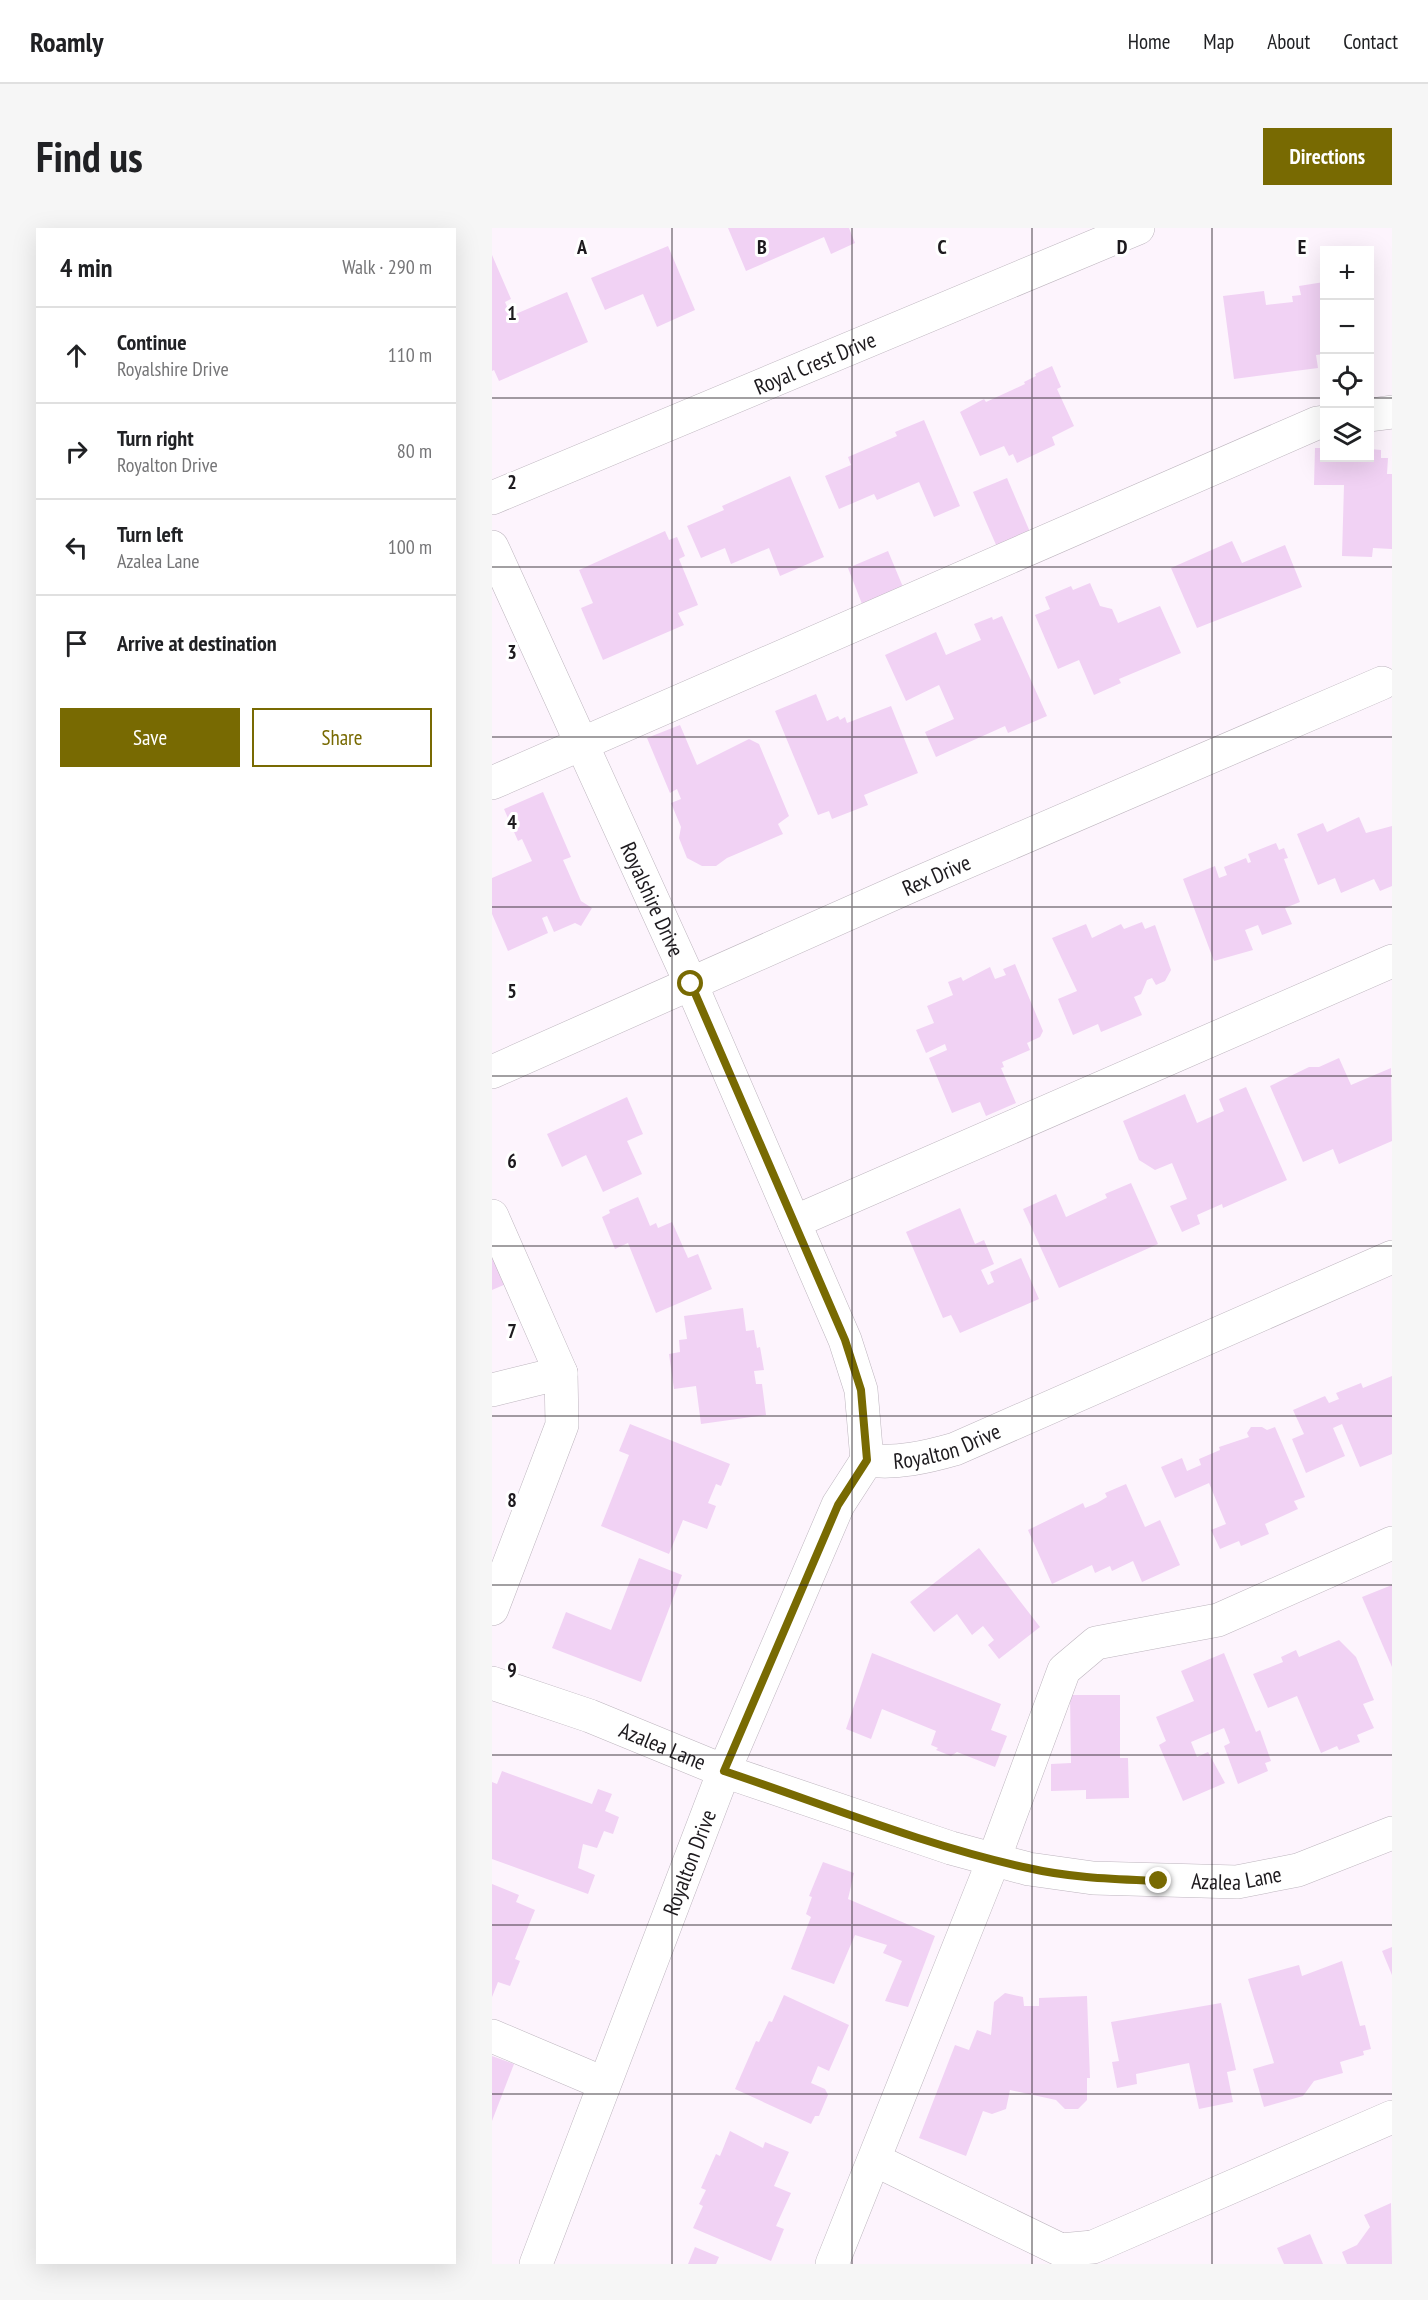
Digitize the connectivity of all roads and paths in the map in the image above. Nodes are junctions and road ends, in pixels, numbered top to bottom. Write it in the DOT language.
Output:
graph roads {
  1 [pos="1138,228"];
  2 [pos="1392,412"];
  3 [pos="1374,414"];
  4 [pos="1320,423"];
  5 [pos="492,498"];
  6 [pos="492,547"];
  7 [pos="1382,683"];
  8 [pos="581,744"];
  9 [pos="492,783"];
  10 [pos="1392,961"];
  11 [pos="691,984"];
  12 [pos="492,1072"];
  13 [pos="492,1216"];
  14 [pos="794,1222"];
  15 [pos="1392,1257"];
  16 [pos="561,1373"];
  17 [pos="492,1390"];
  18 [pos="867,1460"];
  19 [pos="1392,1543"];
  20 [pos="492,1609"];
  21 [pos="492,1683"];
  22 [pos="724,1771"];
  23 [pos="1392,1833"];
  24 [pos="994,1859"];
  25 [pos="492,2036"];
  26 [pos="603,2083"];
  27 [pos="1392,2117"];
  28 [pos="875,2160"];
  29 [pos="536,2264"];
  30 [pos="832,2264"];
  1 -- 5 [label="street, Royal Crest Drive"];
  2 -- 3 [label="street"];
  4 -- 8 [label="street"];
  6 -- 8 [label="street, Royalshire Drive"];
  7 -- 11 [label="street, Rex Drive"];
  8 -- 9 [label="street"];
  8 -- 11 [label="street, Royalshire Drive"];
  10 -- 14 [label="street"];
  11 -- 12 [label="street, Rex Drive"];
  11 -- 14 [label="street, Royalshire Drive"];
  13 -- 16 [label="street"];
  14 -- 18 [label="street, Royalshire Drive"];
  15 -- 18 [label="street, Royalton Drive"];
  16 -- 17 [label="street"];
  16 -- 20 [label="street"];
  18 -- 22 [label="street, Royalton Drive"];
  19 -- 24 [label="street"];
  21 -- 22 [label="street, Azalea Lane"];
  22 -- 24 [label="street, Azalea Lane"];
  22 -- 26 [label="street, Royalton Drive"];
  23 -- 24 [label="street, Azalea Lane"];
  24 -- 28 [label="street"];
  25 -- 26 [label="street"];
  26 -- 29 [label="street, Royalton Drive"];
  27 -- 28 [label="street"];
  28 -- 30 [label="street"];
}
